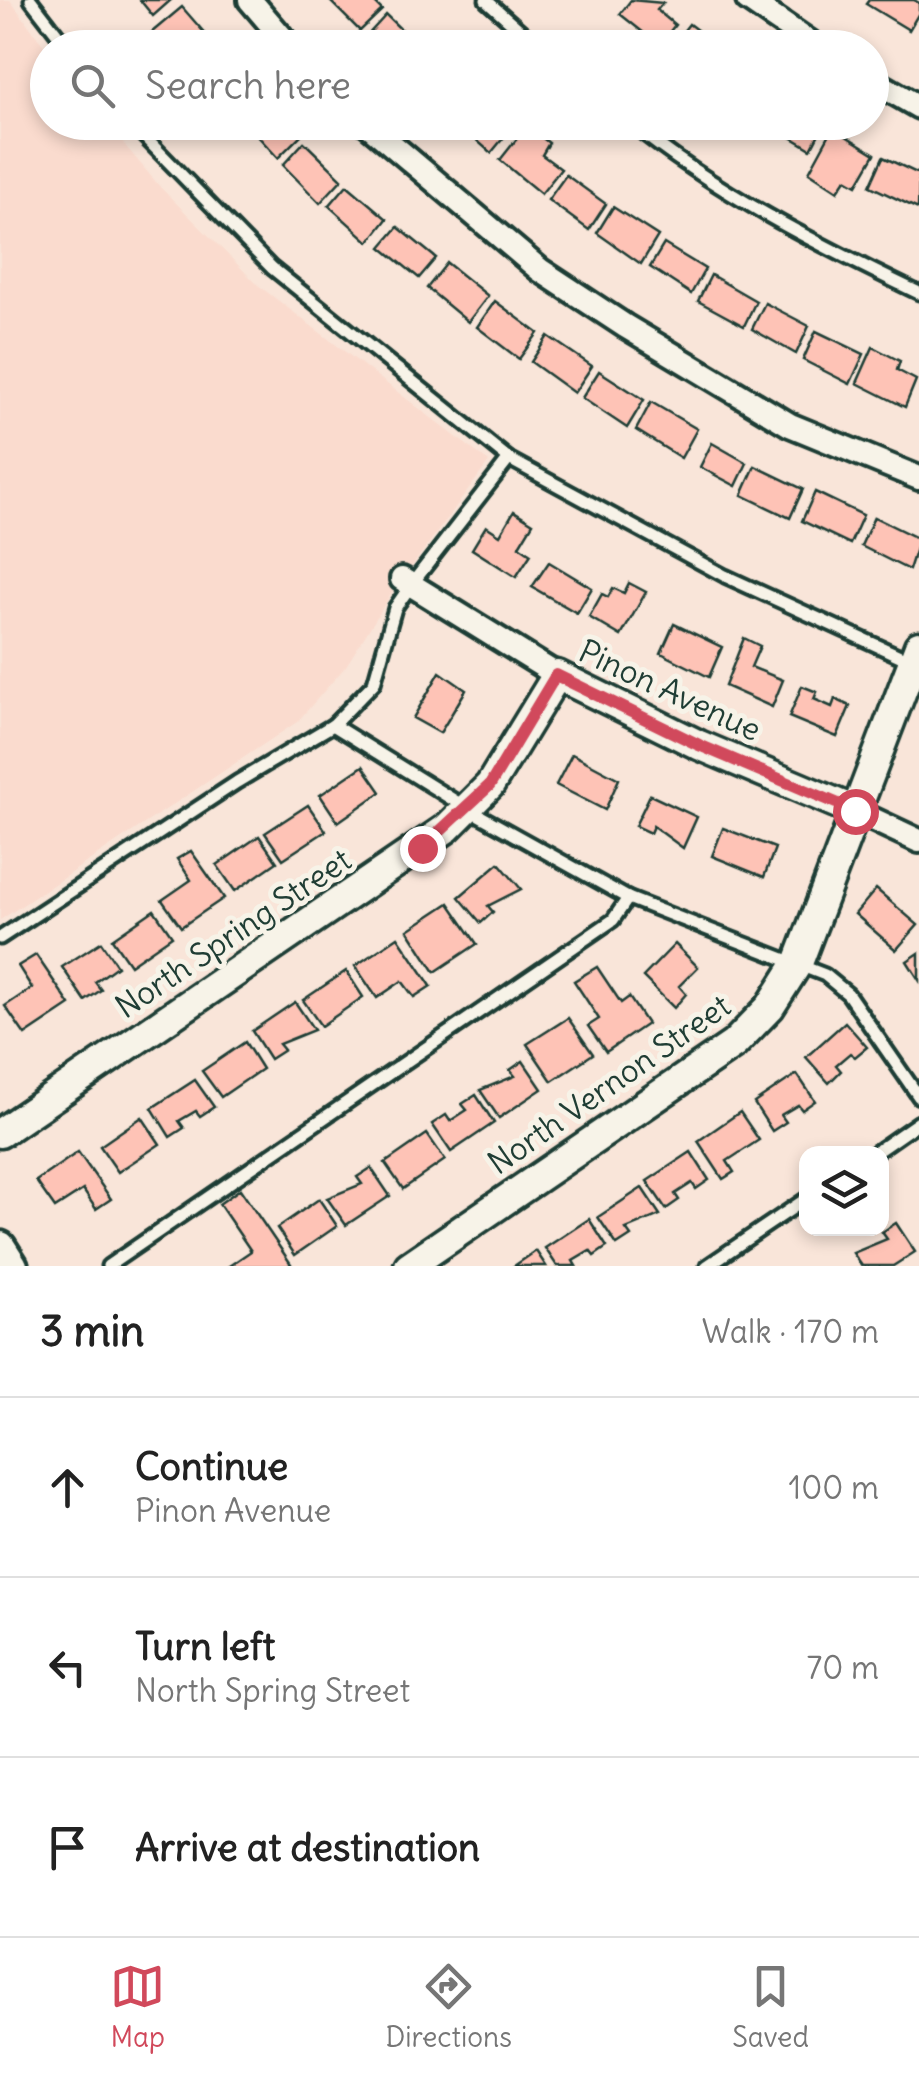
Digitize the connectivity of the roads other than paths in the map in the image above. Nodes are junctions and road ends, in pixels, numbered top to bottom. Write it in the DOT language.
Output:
graph roads {
  1 [pos="31,0"];
  2 [pos="250,0"];
  3 [pos="486,0"];
  4 [pos="748,0"];
  5 [pos="54,30"];
  6 [pos="276,30"];
  7 [pos="520,30"];
  8 [pos="792,30"];
  9 [pos="889,90"];
  10 [pos="919,107"];
  11 [pos="148,140"];
  12 [pos="386,140"];
  13 [pos="657,140"];
  14 [pos="919,293"];
  15 [pos="509,459"];
  16 [pos="919,478"];
  17 [pos="407,582"];
  18 [pos="917,658"];
  19 [pos="556,675"];
  20 [pos="333,725"];
  21 [pos="468,809"];
  22 [pos="855,811"];
  23 [pos="919,841"];
  24 [pos="628,898"];
  25 [pos="0,938"];
  26 [pos="798,963"];
  27 [pos="919,1097"];
  28 [pos="919,1122"];
  29 [pos="0,1133"];
  30 [pos="884,1146"];
  31 [pos="799,1203"];
  32 [pos="0,1247"];
  33 [pos="12,1266"];
  34 [pos="108,1266"];
  35 [pos="409,1266"];
  36 [pos="707,1266"];
  1 -- 5 [label="lane"];
  2 -- 6 [label="street"];
  3 -- 7 [label="lane"];
  4 -- 8 [label="street"];
  9 -- 10 [label="street"];
  11 -- 15 [label="lane"];
  12 -- 16 [label="street"];
  13 -- 14 [label="lane"];
  15 -- 17 [label="lane"];
  15 -- 18 [label="lane"];
  17 -- 19 [label="street, Pinon Avenue"];
  17 -- 20 [label="lane"];
  18 -- 22 [label="street, North Vernon Street"];
  19 -- 21 [label="street, North Spring Street"];
  19 -- 22 [label="street, Pinon Avenue"];
  20 -- 21 [label="lane"];
  20 -- 25 [label="lane"];
  21 -- 24 [label="lane"];
  21 -- 29 [label="street, North Spring Street"];
  22 -- 23 [label="street, Pinon Avenue"];
  22 -- 26 [label="street, North Vernon Street"];
  24 -- 26 [label="lane"];
  24 -- 34 [label="lane"];
  26 -- 27 [label="lane"];
  26 -- 35 [label="street, North Vernon Street"];
  28 -- 30 [label="lane"];
  31 -- 36 [label="lane"];
  32 -- 33 [label="main road"];
}
